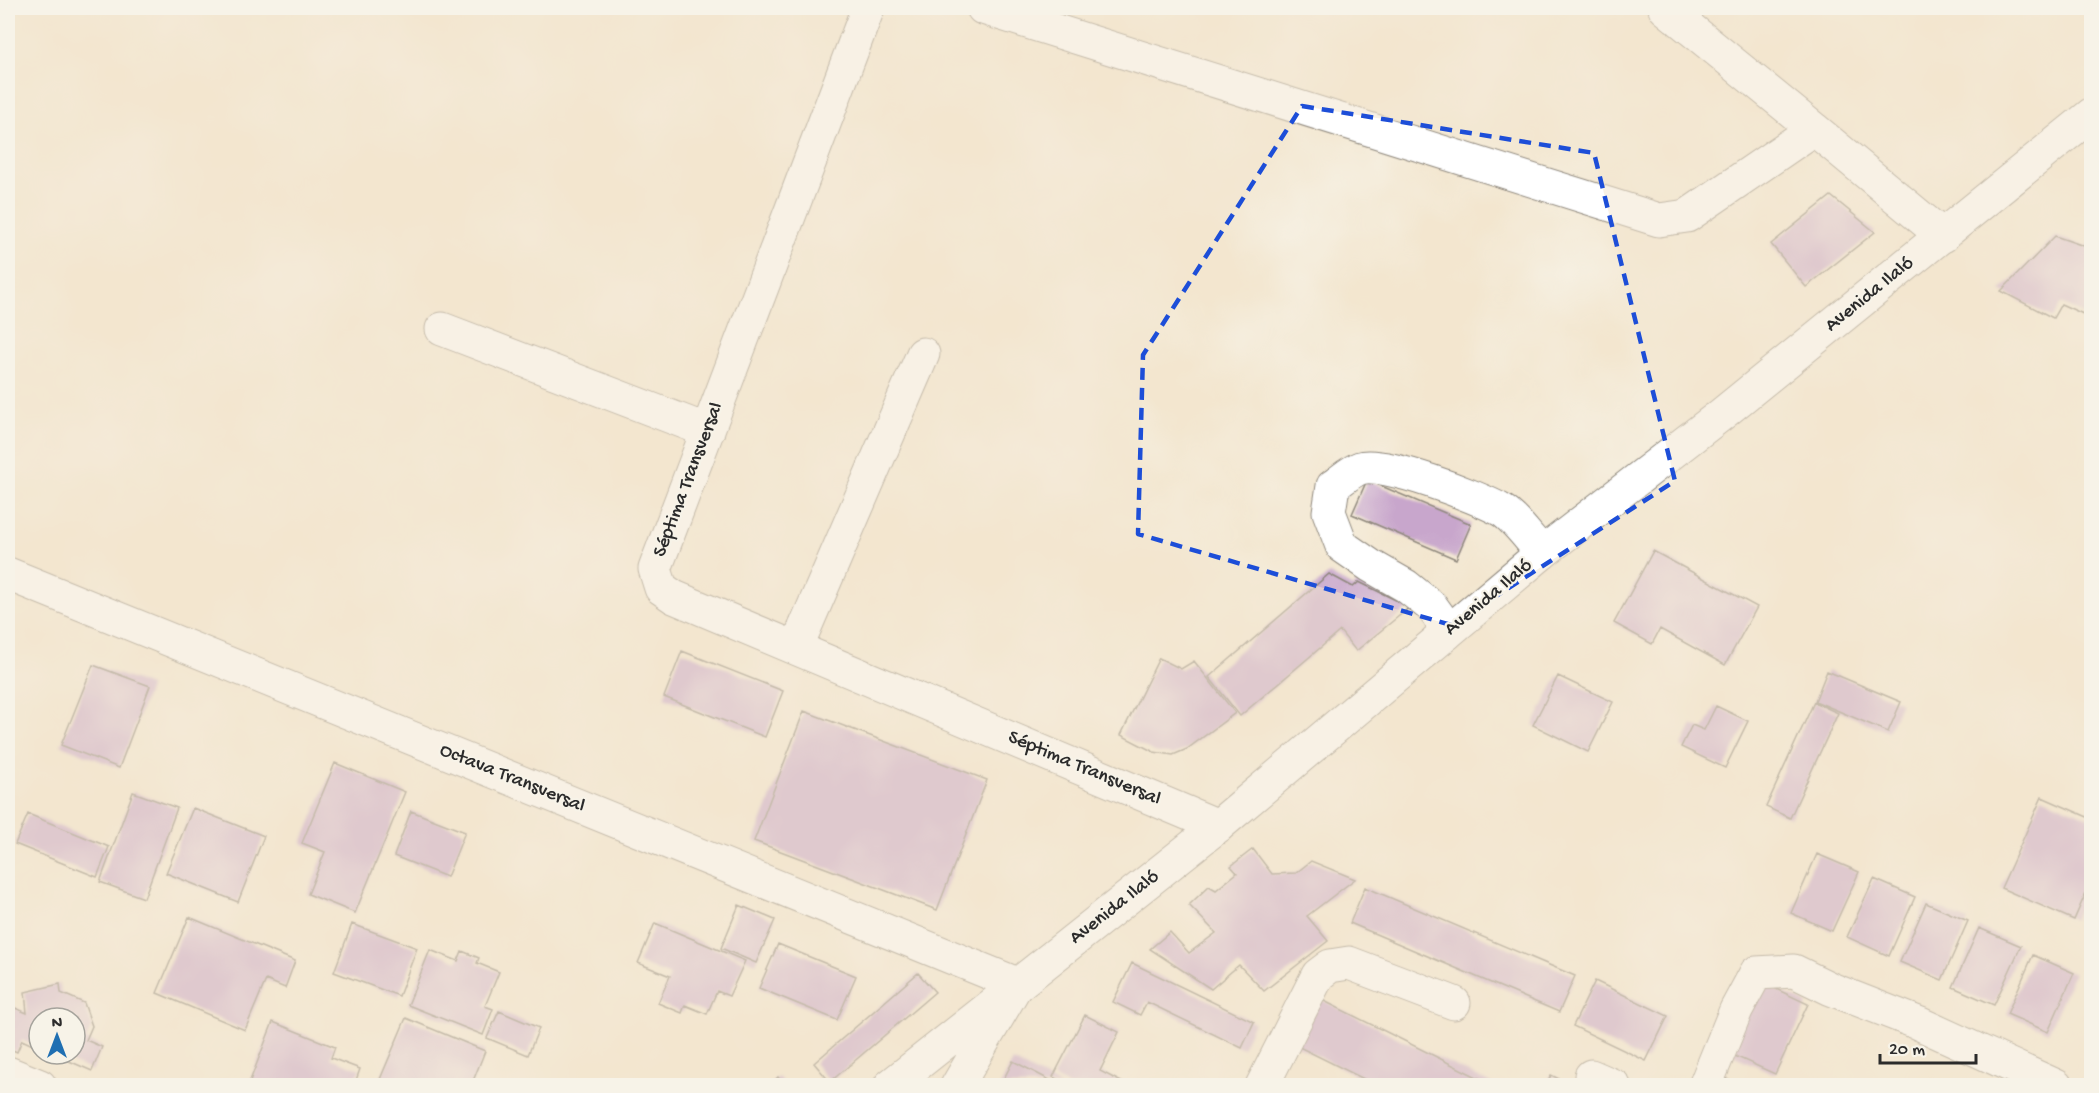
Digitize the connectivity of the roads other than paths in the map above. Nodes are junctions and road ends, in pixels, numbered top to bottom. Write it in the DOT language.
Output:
graph roads {
  1 [pos="867,8"];
  2 [pos="983,8"];
  3 [pos="1665,8"];
  4 [pos="2091,114"];
  5 [pos="1814,129"];
  6 [pos="1943,236"];
  7 [pos="442,329"];
  8 [pos="923,354"];
  9 [pos="708,431"];
  10 [pos="1542,554"];
  11 [pos="8,574"];
  12 [pos="1446,634"];
  13 [pos="796,648"];
  14 [pos="1218,826"];
  15 [pos="1017,984"];
  16 [pos="1454,1003"];
  17 [pos="1269,1072"];
  18 [pos="8,1073"];
  19 [pos="40,1086"];
  20 [pos="890,1086"];
  21 [pos="957,1086"];
  22 [pos="1705,1086"];
  23 [pos="2056,1086"];
  1 -- 9 [label="street, Séptima Transversal"];
  2 -- 5 [label="street"];
  3 -- 5 [label="street"];
  4 -- 6 [label="street, Avenida Ilaló"];
  5 -- 6 [label="street"];
  6 -- 10 [label="street, Avenida Ilaló"];
  7 -- 9 [label="street"];
  8 -- 13 [label="street"];
  9 -- 13 [label="street, Séptima Transversal"];
  10 -- 12 [label="street, Avenida Ilaló"];
  10 -- 12 [label="street"];
  11 -- 15 [label="street, Octava Transversal"];
  12 -- 14 [label="street, Avenida Ilaló"];
  13 -- 14 [label="street, Séptima Transversal"];
  14 -- 15 [label="street, Avenida Ilaló"];
  15 -- 20 [label="street, Avenida Ilaló"];
  15 -- 21 [label="street"];
  16 -- 17 [label="street"];
  18 -- 19 [label="street"];
  22 -- 23 [label="street"];
}
